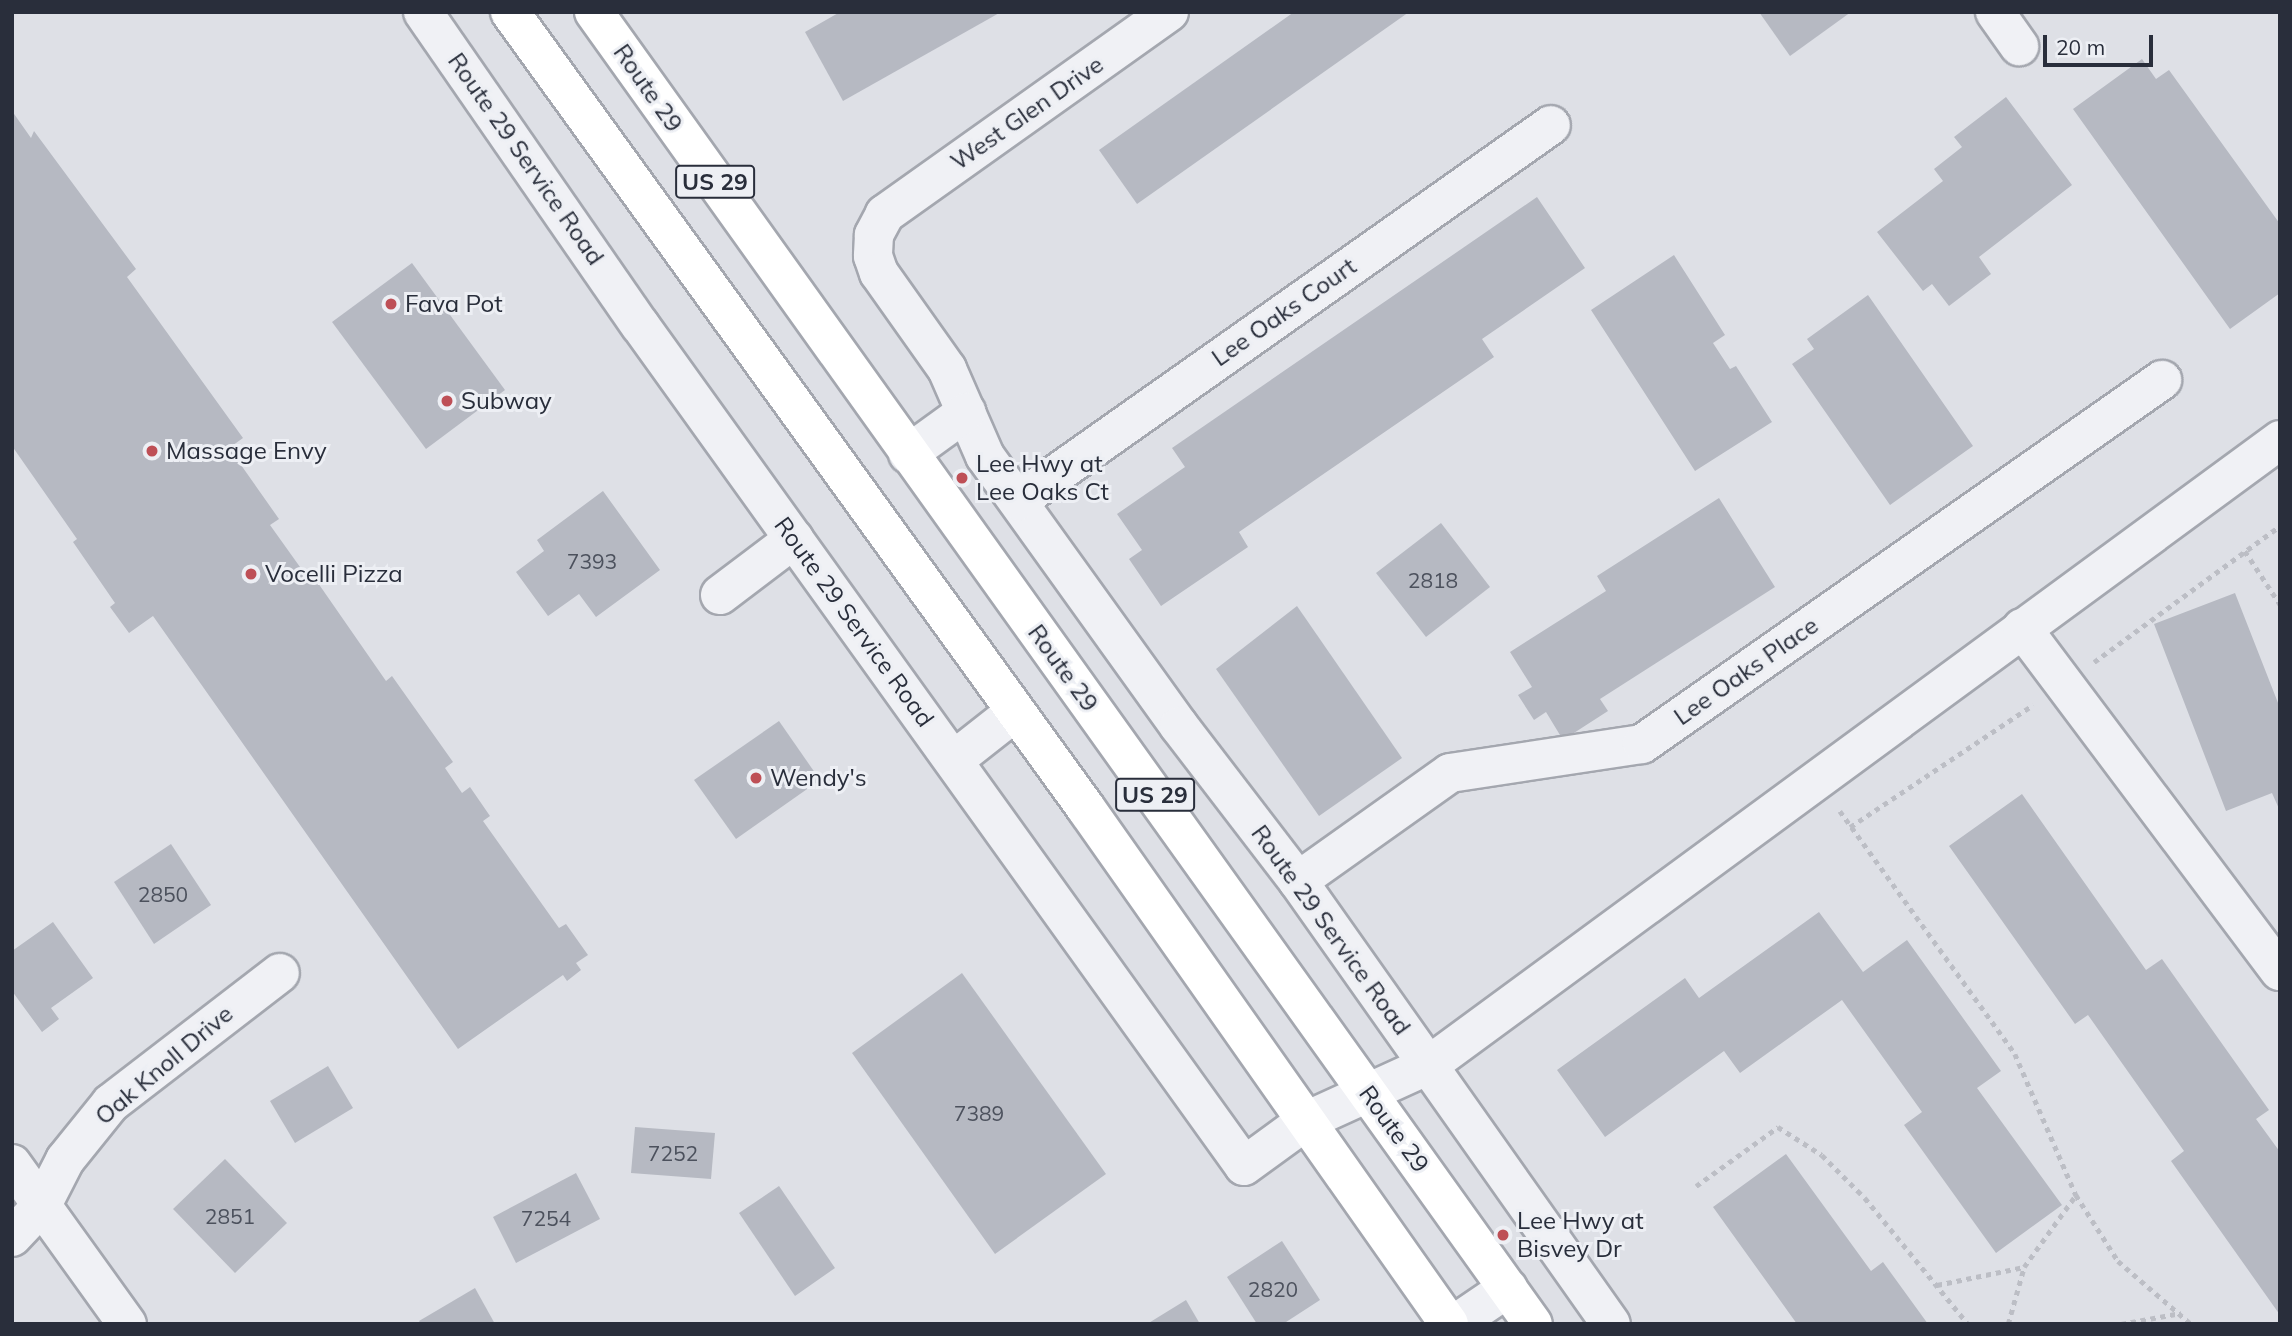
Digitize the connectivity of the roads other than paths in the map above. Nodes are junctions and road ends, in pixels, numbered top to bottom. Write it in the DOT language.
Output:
graph roads {
  1 [pos="423,12"];
  2 [pos="510,12"];
  3 [pos="594,12"];
  4 [pos="1169,12"];
  5 [pos="1995,12"];
  6 [pos="2020,46"];
  7 [pos="1551,125"];
  8 [pos="885,214"];
  9 [pos="2162,380"];
  10 [pos="966,412"];
  11 [pos="2280,440"];
  12 [pos="908,454"];
  13 [pos="1018,501"];
  14 [pos="794,539"];
  15 [pos="720,595"];
  16 [pos="2022,628"];
  17 [pos="1015,712"];
  18 [pos="954,760"];
  19 [pos="1298,881"];
  20 [pos="2280,971"];
  21 [pos="279,973"];
  22 [pos="1429,1065"];
  23 [pos="1368,1092"];
  24 [pos="1306,1121"];
  25 [pos="12,1164"];
  26 [pos="42,1205"];
  27 [pos="12,1237"];
  28 [pos="1508,1288"];
  29 [pos="127,1324"];
  30 [pos="1449,1324"];
  31 [pos="1455,1324"];
  32 [pos="1533,1324"];
  33 [pos="1611,1324"];
  1 -- 14 [label="street, Route 29 Service Road"];
  2 -- 17 [label="main road, US 29"];
  3 -- 12 [label="main road, Route 29 / US 29"];
  4 -- 8 [label="street, West Glen Drive"];
  5 -- 6 [label="street"];
  7 -- 13 [label="street, Lee Oaks Court"];
  8 -- 10 [label="street, Route 29 Service Road"];
  9 -- 19 [label="street, Lee Oaks Place"];
  10 -- 12 [label="street"];
  10 -- 13 [label="street, Route 29 Service Road"];
  11 -- 16 [label="street"];
  12 -- 23 [label="main road, Route 29 / US 29"];
  13 -- 19 [label="street, Route 29 Service Road"];
  14 -- 15 [label="street"];
  14 -- 18 [label="street, Route 29 Service Road"];
  16 -- 20 [label="street"];
  16 -- 22 [label="street"];
  17 -- 18 [label="street"];
  17 -- 24 [label="main road, US 29"];
  18 -- 24 [label="street, Route 29 Service Road"];
  19 -- 22 [label="street, Route 29 Service Road"];
  21 -- 26 [label="street, Oak Knoll Drive"];
  22 -- 23 [label="street"];
  22 -- 33 [label="street, Route 29 Service Road"];
  23 -- 24 [label="street"];
  23 -- 28 [label="main road, Route 29 / US 29"];
  24 -- 30 [label="main road, US 29"];
  25 -- 26 [label="street"];
  26 -- 27 [label="street, Oak Knoll Drive"];
  26 -- 29 [label="street"];
  28 -- 31 [label="street"];
  28 -- 32 [label="main road, Route 29 / US 29"];
}
